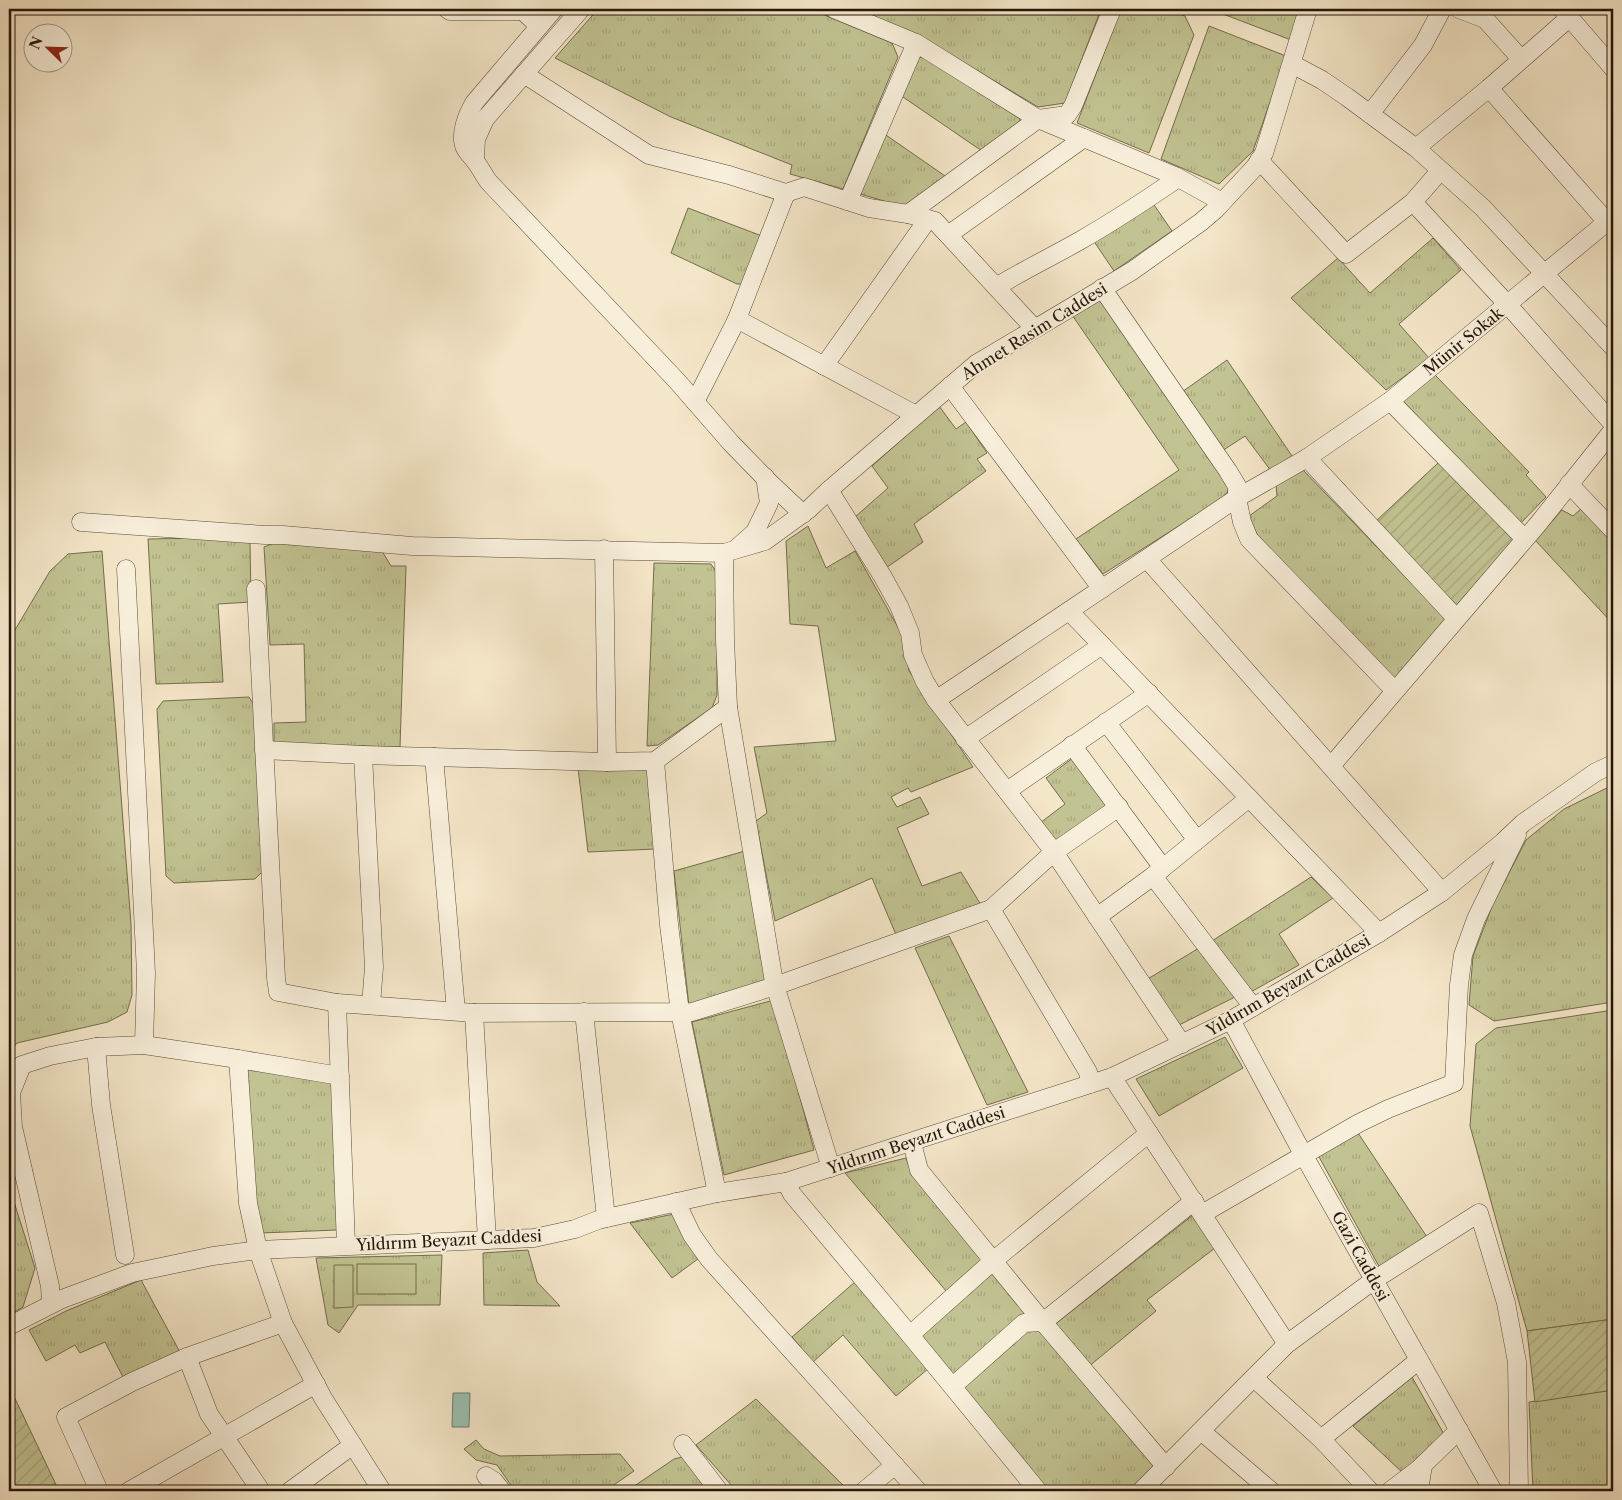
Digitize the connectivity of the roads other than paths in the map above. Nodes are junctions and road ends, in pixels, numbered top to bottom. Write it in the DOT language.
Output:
graph roads {
  1 [pos="447,9"];
  2 [pos="554,9"];
  3 [pos="581,9"];
  4 [pos="834,9"];
  5 [pos="1112,9"];
  6 [pos="1308,9"];
  7 [pos="1442,9"];
  8 [pos="1459,9"];
  9 [pos="1566,13"];
  10 [pos="539,26"];
  11 [pos="916,43"];
  12 [pos="1521,59"];
  13 [pos="1292,64"];
  14 [pos="1613,68"];
  15 [pos="524,74"];
  16 [pos="1489,88"];
  17 [pos="1370,114"];
  18 [pos="1038,118"];
  19 [pos="1084,138"];
  20 [pos="1416,148"];
  21 [pos="475,159"];
  22 [pos="1259,160"];
  23 [pos="1440,171"];
  24 [pos="1178,178"];
  25 [pos="786,193"];
  26 [pos="848,201"];
  27 [pos="1222,202"];
  28 [pos="1413,202"];
  29 [pos="908,214"];
  30 [pos="928,219"];
  31 [pos="1610,219"];
  32 [pos="948,235"];
  33 [pos="1544,274"];
  34 [pos="996,287"];
  35 [pos="1102,288"];
  36 [pos="1508,305"];
  37 [pos="737,320"];
  38 [pos="1034,328"];
  39 [pos="1613,348"];
  40 [pos="824,366"];
  41 [pos="950,386"];
  42 [pos="1390,401"];
  43 [pos="695,402"];
  44 [pos="916,415"];
  45 [pos="1613,424"];
  46 [pos="1613,430"];
  47 [pos="1307,458"];
  48 [pos="765,477"];
  49 [pos="1569,484"];
  50 [pos="829,490"];
  51 [pos="1237,498"];
  52 [pos="804,514"];
  53 [pos="81,522"];
  54 [pos="1613,530"];
  55 [pos="1524,538"];
  56 [pos="604,549"];
  57 [pos="730,551"];
  58 [pos="1147,558"];
  59 [pos="126,569"];
  60 [pos="256,589"];
  61 [pos="1102,589"];
  62 [pos="1069,611"];
  63 [pos="1456,618"];
  64 [pos="1102,645"];
  65 [pos="1395,691"];
  66 [pos="1148,693"];
  67 [pos="936,700"];
  68 [pos="728,707"];
  69 [pos="1106,722"];
  70 [pos="965,739"];
  71 [pos="1072,745"];
  72 [pos="264,750"];
  73 [pos="363,755"];
  74 [pos="434,757"];
  75 [pos="655,761"];
  76 [pos="607,762"];
  77 [pos="1613,764"];
  78 [pos="1331,766"];
  79 [pos="1006,791"];
  80 [pos="1249,798"];
  81 [pos="1119,807"];
  82 [pos="1523,823"];
  83 [pos="1197,840"];
  84 [pos="1054,852"];
  85 [pos="1158,872"];
  86 [pos="1442,892"];
  87 [pos="991,909"];
  88 [pos="1097,917"];
  89 [pos="1379,933"];
  90 [pos="775,986"];
  91 [pos="337,1003"];
  92 [pos="371,1005"];
  93 [pos="1253,1007"];
  94 [pos="456,1011"];
  95 [pos="584,1012"];
  96 [pos="680,1012"];
  97 [pos="474,1013"];
  98 [pos="1232,1020"];
  99 [pos="144,1044"];
  100 [pos="1182,1044"];
  101 [pos="96,1047"];
  102 [pos="238,1059"];
  103 [pos="340,1076"];
  104 [pos="1112,1077"];
  105 [pos="1090,1084"];
  106 [pos="1148,1133"];
  107 [pos="912,1143"];
  108 [pos="1304,1154"];
  109 [pos="831,1168"];
  110 [pos="786,1182"];
  111 [pos="717,1193"];
  112 [pos="676,1202"];
  113 [pos="1198,1208"];
  114 [pos="606,1218"];
  115 [pos="487,1240"];
  116 [pos="346,1245"];
  117 [pos="258,1250"];
  118 [pos="126,1255"];
  119 [pos="993,1261"];
  120 [pos="1374,1280"];
  121 [pos="51,1304"];
  122 [pos="1043,1322"];
  123 [pos="283,1323"];
  124 [pos="9,1326"];
  125 [pos="910,1335"];
  126 [pos="1287,1344"];
  127 [pos="187,1357"];
  128 [pos="1419,1360"];
  129 [pos="1254,1378"];
  130 [pos="316,1384"];
  131 [pos="953,1386"];
  132 [pos="1459,1430"];
  133 [pos="1201,1431"];
  134 [pos="223,1437"];
  135 [pos="1321,1439"];
  136 [pos="683,1444"];
  137 [pos="353,1445"];
  138 [pos="895,1465"];
  139 [pos="1423,1465"];
  140 [pos="1166,1467"];
  141 [pos="486,1476"];
  142 [pos="99,1491"];
  143 [pos="129,1491"];
  144 [pos="261,1491"];
  145 [pos="290,1491"];
  146 [pos="382,1491"];
  147 [pos="502,1491"];
  148 [pos="720,1491"];
  149 [pos="864,1491"];
  150 [pos="918,1491"];
  151 [pos="1038,1491"];
  152 [pos="1141,1491"];
  153 [pos="1271,1491"];
  154 [pos="1370,1491"];
  155 [pos="1390,1491"];
  156 [pos="1419,1491"];
  157 [pos="1493,1491"];
  158 [pos="1520,1491"];
  1 -- 10 [label="street"];
  2 -- 10 [label="street"];
  3 -- 15 [label="street"];
  4 -- 11 [label="street"];
  5 -- 18 [label="street"];
  6 -- 13 [label="street, Ahmet Rasim Caddesi"];
  7 -- 17 [label="street"];
  8 -- 12 [label="street"];
  9 -- 12 [label="street"];
  9 -- 14 [label="street"];
  10 -- 21 [label="street"];
  11 -- 18 [label="street"];
  11 -- 26 [label="street"];
  12 -- 16 [label="street"];
  13 -- 17 [label="street"];
  13 -- 22 [label="street, Ahmet Rasim Caddesi"];
  15 -- 21 [label="street"];
  15 -- 25 [label="street"];
  16 -- 20 [label="street"];
  16 -- 31 [label="street"];
  17 -- 20 [label="street"];
  18 -- 19 [label="street"];
  18 -- 29 [label="street"];
  19 -- 24 [label="street"];
  19 -- 32 [label="street"];
  20 -- 23 [label="street"];
  21 -- 43 [label="street"];
  22 -- 27 [label="street, Ahmet Rasim Caddesi"];
  22 -- 28 [label="street"];
  23 -- 28 [label="street"];
  23 -- 33 [label="street"];
  24 -- 27 [label="street"];
  24 -- 34 [label="street"];
  25 -- 26 [label="street"];
  25 -- 37 [label="street"];
  26 -- 29 [label="street"];
  27 -- 35 [label="street, Ahmet Rasim Caddesi"];
  28 -- 36 [label="street"];
  29 -- 30 [label="street"];
  30 -- 32 [label="street"];
  30 -- 40 [label="street"];
  31 -- 33 [label="street, Münir Sokak"];
  32 -- 34 [label="street"];
  33 -- 36 [label="street, Münir Sokak"];
  33 -- 39 [label="street"];
  34 -- 38 [label="street"];
  35 -- 38 [label="street, Ahmet Rasim Caddesi"];
  35 -- 51 [label="street"];
  36 -- 42 [label="street, Münir Sokak"];
  36 -- 45 [label="street"];
  37 -- 40 [label="street"];
  37 -- 43 [label="street"];
  38 -- 41 [label="street, Ahmet Rasim Caddesi"];
  40 -- 44 [label="street"];
  41 -- 44 [label="street, Ahmet Rasim Caddesi"];
  41 -- 61 [label="street"];
  42 -- 47 [label="street, Münir Sokak"];
  42 -- 55 [label="street"];
  43 -- 48 [label="street"];
  44 -- 50 [label="street, Ahmet Rasim Caddesi"];
  46 -- 49 [label="street"];
  47 -- 51 [label="street, Münir Sokak"];
  47 -- 63 [label="street"];
  48 -- 52 [label="street"];
  48 -- 57 [label="street"];
  49 -- 54 [label="street"];
  49 -- 55 [label="street"];
  50 -- 52 [label="street, Ahmet Rasim Caddesi"];
  50 -- 67 [label="street"];
  51 -- 58 [label="street, Münir Sokak"];
  51 -- 65 [label="street"];
  52 -- 57 [label="street, Ahmet Rasim Caddesi"];
  53 -- 56 [label="street, Ahmet Rasim Caddesi"];
  55 -- 63 [label="street"];
  56 -- 57 [label="street, Ahmet Rasim Caddesi"];
  56 -- 76 [label="street"];
  57 -- 68 [label="street"];
  58 -- 61 [label="street, Münir Sokak"];
  58 -- 78 [label="street"];
  59 -- 99 [label="street"];
  60 -- 72 [label="street"];
  61 -- 62 [label="street, Münir Sokak"];
  62 -- 64 [label="street"];
  62 -- 67 [label="street, Münir Sokak"];
  63 -- 65 [label="street"];
  64 -- 66 [label="street"];
  64 -- 70 [label="street"];
  65 -- 78 [label="street"];
  66 -- 69 [label="street"];
  66 -- 80 [label="street"];
  67 -- 70 [label="street"];
  68 -- 75 [label="street"];
  68 -- 90 [label="street"];
  69 -- 71 [label="street"];
  69 -- 83 [label="street"];
  70 -- 79 [label="street"];
  71 -- 79 [label="street"];
  71 -- 81 [label="street"];
  72 -- 73 [label="street"];
  72 -- 91 [label="street"];
  73 -- 74 [label="street"];
  73 -- 92 [label="street"];
  74 -- 76 [label="street"];
  74 -- 94 [label="street"];
  75 -- 76 [label="street"];
  75 -- 96 [label="street"];
  77 -- 82 [label="street, Yıldırım Beyazıt Caddesi"];
  78 -- 86 [label="street"];
  79 -- 84 [label="street"];
  80 -- 83 [label="street"];
  80 -- 89 [label="street"];
  81 -- 84 [label="street"];
  81 -- 85 [label="street"];
  82 -- 86 [label="street, Yıldırım Beyazıt Caddesi"];
  82 -- 108 [label="street"];
  83 -- 85 [label="street"];
  84 -- 87 [label="street"];
  84 -- 88 [label="street"];
  85 -- 88 [label="street"];
  85 -- 93 [label="street"];
  86 -- 89 [label="street, Yıldırım Beyazıt Caddesi"];
  87 -- 90 [label="street"];
  87 -- 105 [label="street"];
  88 -- 100 [label="street"];
  89 -- 93 [label="street, Yıldırım Beyazıt Caddesi"];
  90 -- 96 [label="street"];
  90 -- 109 [label="street"];
  91 -- 92 [label="street"];
  91 -- 103 [label="street"];
  92 -- 94 [label="street"];
  93 -- 98 [label="street, Yıldırım Beyazıt Caddesi"];
  94 -- 97 [label="street"];
  95 -- 96 [label="street"];
  95 -- 97 [label="street"];
  95 -- 114 [label="street"];
  96 -- 111 [label="street"];
  97 -- 115 [label="street"];
  98 -- 100 [label="street, Yıldırım Beyazıt Caddesi"];
  98 -- 108 [label="street, Gazi Caddesi"];
  99 -- 101 [label="street"];
  99 -- 102 [label="street"];
  100 -- 104 [label="street, Yıldırım Beyazıt Caddesi"];
  101 -- 118 [label="street"];
  101 -- 121 [label="street"];
  102 -- 103 [label="street"];
  102 -- 117 [label="street"];
  103 -- 116 [label="street"];
  104 -- 105 [label="street, Yıldırım Beyazıt Caddesi"];
  104 -- 106 [label="street"];
  105 -- 107 [label="street, Yıldırım Beyazıt Caddesi"];
  106 -- 113 [label="street"];
  106 -- 119 [label="street"];
  107 -- 109 [label="street, Yıldırım Beyazıt Caddesi"];
  107 -- 119 [label="street"];
  108 -- 113 [label="street"];
  108 -- 120 [label="street, Gazi Caddesi"];
  109 -- 110 [label="street, Yıldırım Beyazıt Caddesi"];
  110 -- 111 [label="street, Yıldırım Beyazıt Caddesi"];
  110 -- 125 [label="street"];
  111 -- 112 [label="street, Yıldırım Beyazıt Caddesi"];
  112 -- 114 [label="street, Yıldırım Beyazıt Caddesi"];
  112 -- 138 [label="street"];
  113 -- 122 [label="street"];
  113 -- 126 [label="street"];
  114 -- 115 [label="street, Yıldırım Beyazıt Caddesi"];
  115 -- 116 [label="street, Yıldırım Beyazıt Caddesi"];
  116 -- 117 [label="street, Yıldırım Beyazıt Caddesi"];
  117 -- 121 [label="street, Yıldırım Beyazıt Caddesi"];
  117 -- 123 [label="street"];
  119 -- 122 [label="street"];
  119 -- 125 [label="street"];
  120 -- 126 [label="street"];
  120 -- 128 [label="street, Gazi Caddesi"];
  120 -- 158 [label="street"];
  121 -- 124 [label="street, Yıldırım Beyazıt Caddesi"];
  122 -- 131 [label="street"];
  122 -- 140 [label="street"];
  123 -- 127 [label="street"];
  123 -- 130 [label="street"];
  125 -- 131 [label="street"];
  126 -- 129 [label="street"];
  127 -- 134 [label="street"];
  127 -- 142 [label="street"];
  128 -- 132 [label="street, Gazi Caddesi"];
  128 -- 135 [label="street"];
  129 -- 133 [label="street"];
  129 -- 135 [label="street"];
  130 -- 134 [label="street"];
  130 -- 137 [label="street"];
  131 -- 151 [label="street"];
  132 -- 139 [label="street"];
  132 -- 157 [label="street, Gazi Caddesi"];
  133 -- 140 [label="street"];
  133 -- 153 [label="street"];
  134 -- 143 [label="street"];
  134 -- 144 [label="street"];
  135 -- 154 [label="street"];
  136 -- 148 [label="street"];
  137 -- 145 [label="street"];
  137 -- 146 [label="street"];
  138 -- 149 [label="street"];
  138 -- 150 [label="street"];
  139 -- 155 [label="street"];
  139 -- 156 [label="street"];
  140 -- 152 [label="street"];
  141 -- 147 [label="street"];
}
